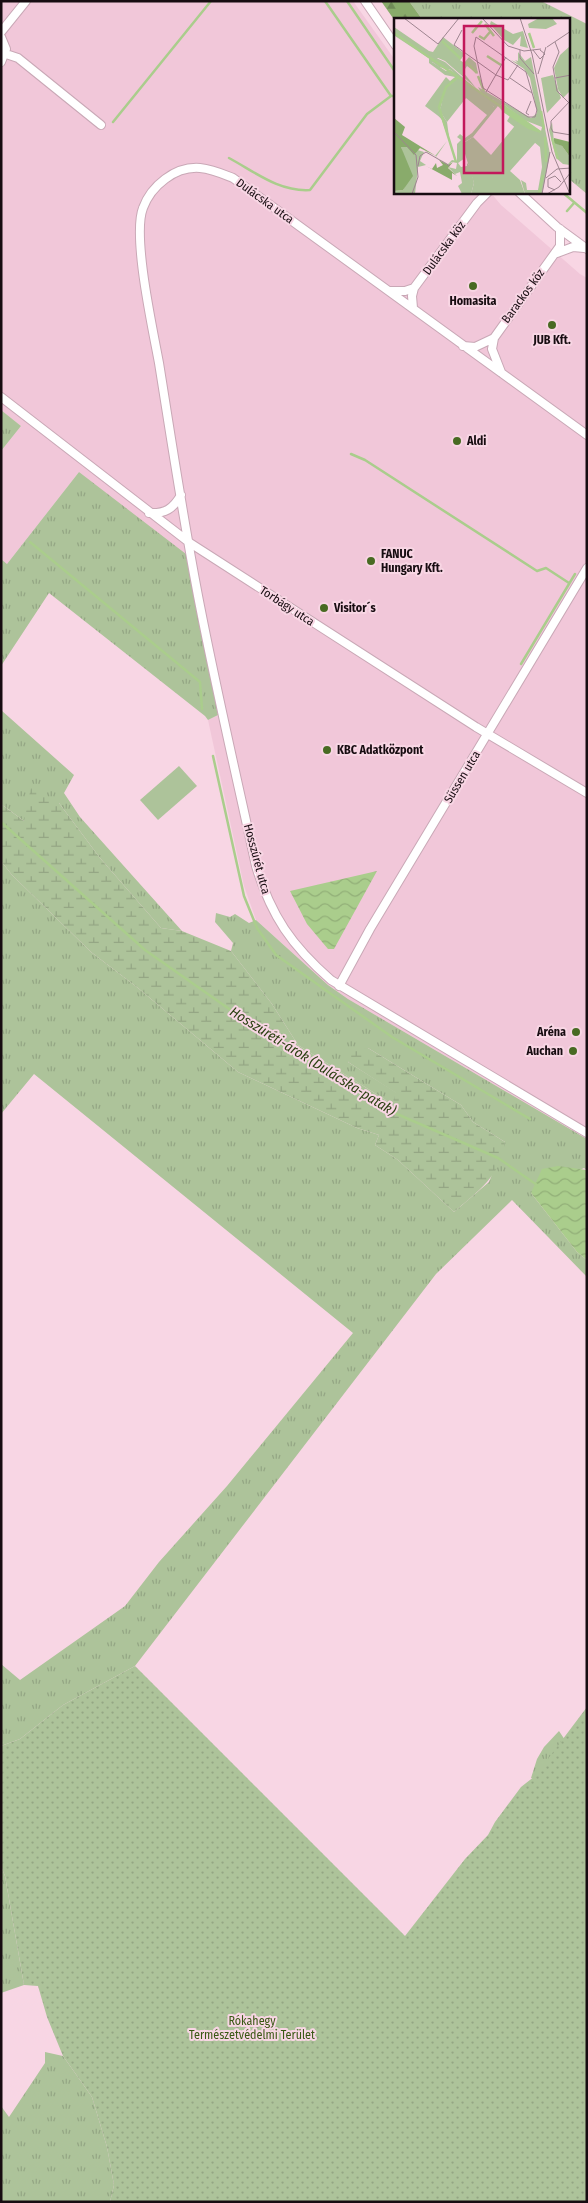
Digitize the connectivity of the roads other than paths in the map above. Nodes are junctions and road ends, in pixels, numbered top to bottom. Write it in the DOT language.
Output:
graph roads {
  1 [pos="26,1"];
  2 [pos="365,1"];
  3 [pos="1,32"];
  4 [pos="1,37"];
  5 [pos="394,43"];
  6 [pos="6,54"];
  7 [pos="1,62"];
  8 [pos="101,125"];
  9 [pos="523,194"];
  10 [pos="481,196"];
  11 [pos="560,229"];
  12 [pos="586,249"];
  13 [pos="553,255"];
  14 [pos="414,288"];
  15 [pos="390,291"];
  16 [pos="413,308"];
  17 [pos="494,338"];
  18 [pos="463,346"];
  19 [pos="503,376"];
  20 [pos="1,397"];
  21 [pos="587,435"];
  22 [pos="180,495"];
  23 [pos="149,513"];
  24 [pos="190,543"];
  25 [pos="587,568"];
  26 [pos="488,734"];
  27 [pos="587,793"];
  28 [pos="339,986"];
  29 [pos="587,1133"];
  1 -- 3 [label="street"];
  2 -- 5 [label="street"];
  4 -- 6 [label="street"];
  6 -- 7 [label="street"];
  6 -- 8 [label="street"];
  9 -- 11 [label="street"];
  10 -- 14 [label="street, Dulácska köz"];
  11 -- 12 [label="street"];
  11 -- 13 [label="street, Barackos köz"];
  12 -- 13 [label="street"];
  13 -- 17 [label="street, Barackos köz"];
  14 -- 15 [label="street"];
  14 -- 16 [label="street, Dulácska köz"];
  15 -- 16 [label="street, Dulácska utca"];
  15 -- 22 [label="street, Dulácska utca"];
  16 -- 18 [label="street, Dulácska utca"];
  17 -- 18 [label="street"];
  17 -- 19 [label="street"];
  18 -- 19 [label="street, Dulácska utca"];
  19 -- 21 [label="street, Dulácska utca"];
  20 -- 23 [label="street, Torbágy utca"];
  22 -- 23 [label="street"];
  22 -- 24 [label="street, Dulácska utca"];
  23 -- 24 [label="street, Torbágy utca"];
  24 -- 26 [label="street, Torbágy utca"];
  24 -- 28 [label="street, Hosszúrét utca"];
  25 -- 26 [label="street, Süssen utca"];
  26 -- 27 [label="street, Torbágy utca"];
  26 -- 28 [label="street, Süssen utca"];
  28 -- 29 [label="street, Hosszúrét utca"];
}
